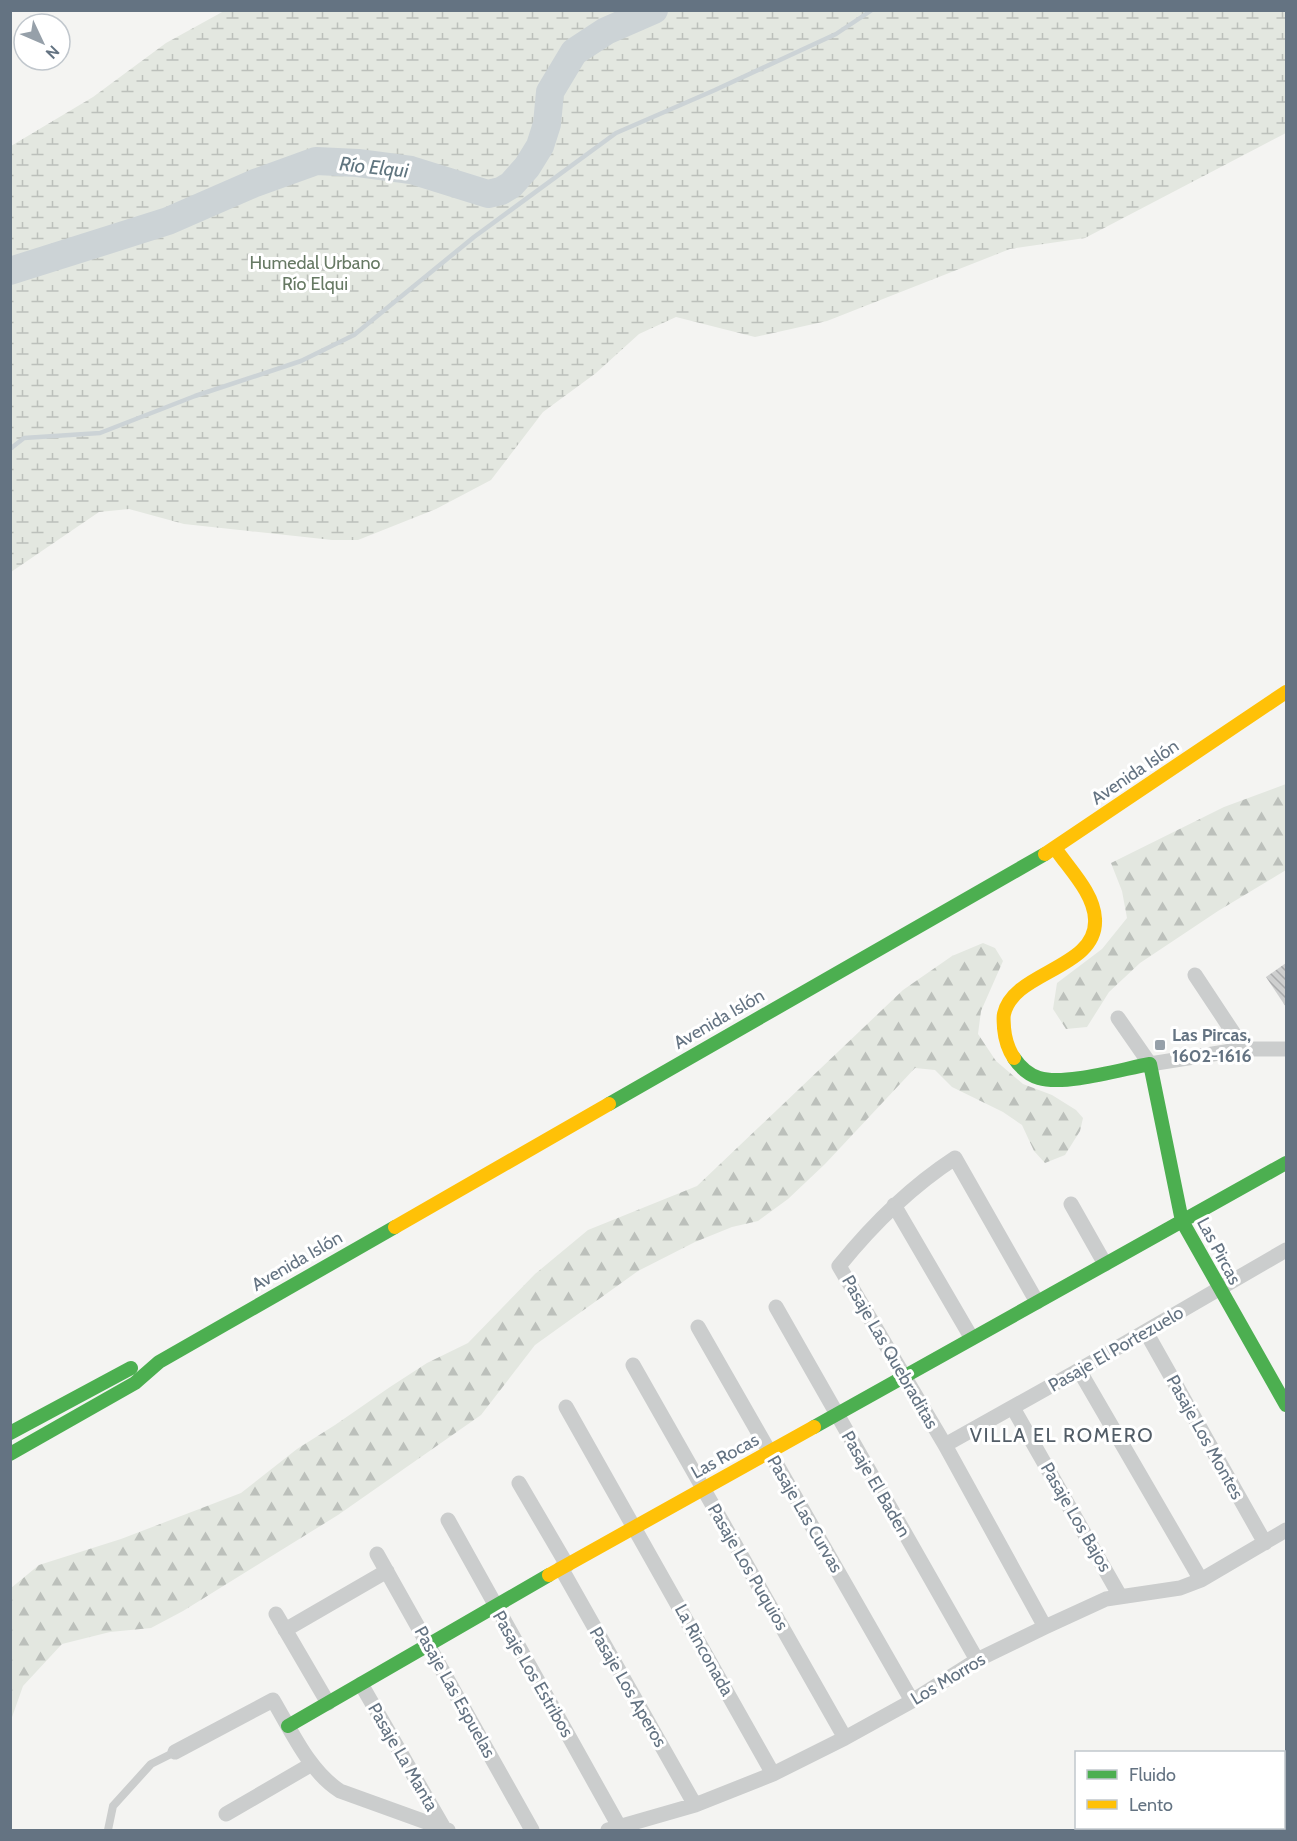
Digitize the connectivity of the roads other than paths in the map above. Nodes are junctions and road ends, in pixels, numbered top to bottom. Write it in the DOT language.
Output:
graph roads {
  1 [pos="1287,692"];
  2 [pos="1055,848"];
  3 [pos="1195,975"];
  4 [pos="1118,1018"];
  5 [pos="1244,1049"];
  6 [pos="1287,1049"];
  7 [pos="1150,1064"];
  8 [pos="1287,1163"];
  9 [pos="1071,1204"];
  10 [pos="894,1205"];
  11 [pos="1182,1221"];
  12 [pos="1287,1250"];
  13 [pos="1105,1264"];
  14 [pos="1219,1288"];
  15 [pos="1037,1302"];
  16 [pos="776,1307"];
  17 [pos="698,1327"];
  18 [pos="1146,1332"];
  19 [pos="971,1337"];
  20 [pos="159,1362"];
  21 [pos="633,1365"];
  22 [pos="1079,1370"];
  23 [pos="903,1376"];
  24 [pos="1287,1405"];
  25 [pos="566,1407"];
  26 [pos="1013,1408"];
  27 [pos="836,1414"];
  28 [pos="10,1433"];
  29 [pos="945,1445"];
  30 [pos="769,1452"];
  31 [pos="10,1454"];
  32 [pos="519,1484"];
  33 [pos="703,1488"];
  34 [pos="448,1520"];
  35 [pos="634,1527"];
  36 [pos="1287,1530"];
  37 [pos="1264,1543"];
  38 [pos="377,1554"];
  39 [pos="564,1566"];
  40 [pos="387,1572"];
  41 [pos="1201,1580"];
  42 [pos="1120,1596"];
  43 [pos="495,1607"];
  44 [pos="276,1614"];
  45 [pos="1045,1627"];
  46 [pos="285,1630"];
  47 [pos="429,1645"];
  48 [pos="977,1660"];
  49 [pos="361,1684"];
  50 [pos="912,1701"];
  51 [pos="327,1703"];
  52 [pos="288,1726"];
  53 [pos="845,1738"];
  54 [pos="175,1752"];
  55 [pos="312,1764"];
  56 [pos="773,1774"];
  57 [pos="695,1805"];
  58 [pos="226,1814"];
  59 [pos="614,1829"];
  60 [pos="108,1830"];
  61 [pos="446,1830"];
  62 [pos="532,1830"];
  1 -- 2 [label="street, Avenida Islón"];
  2 -- 7 [label="street"];
  2 -- 20 [label="street, Avenida Islón"];
  3 -- 5 [label="street"];
  4 -- 7 [label="street"];
  5 -- 6 [label="street"];
  5 -- 7 [label="street"];
  7 -- 11 [label="street, Las Pircas"];
  8 -- 11 [label="street, Las Rocas"];
  9 -- 13 [label="street"];
  10 -- 15 [label="street, Pasaje Las Quebraditas"];
  10 -- 19 [label="street"];
  10 -- 23 [label="street, Pasaje Las Quebraditas"];
  11 -- 13 [label="street, Las Rocas"];
  11 -- 14 [label="street, Las Pircas"];
  12 -- 14 [label="street, Pasaje El Portezuelo"];
  13 -- 15 [label="street, Las Rocas"];
  14 -- 18 [label="street, Pasaje El Portezuelo"];
  14 -- 24 [label="street, Las Pircas"];
  15 -- 19 [label="street, Las Rocas"];
  16 -- 27 [label="street, Pasaje El Baden"];
  17 -- 30 [label="street, Pasaje Las Curvas"];
  18 -- 22 [label="street, Pasaje El Portezuelo"];
  18 -- 37 [label="street, Pasaje Los Montes"];
  19 -- 23 [label="street, Las Rocas"];
  20 -- 28 [label="street, Avenida Islón"];
  20 -- 31 [label="street, Avenida Islón"];
  21 -- 33 [label="street, Pasaje Los Puquios"];
  22 -- 26 [label="street, Pasaje El Portezuelo"];
  22 -- 41 [label="street"];
  23 -- 27 [label="street, Las Rocas"];
  23 -- 29 [label="street, Pasaje Las Quebraditas"];
  25 -- 35 [label="street, La Rinconada"];
  26 -- 29 [label="street, Pasaje El Portezuelo"];
  26 -- 42 [label="street, Pasaje Los Bajos"];
  27 -- 30 [label="street, Las Rocas"];
  27 -- 48 [label="street, Pasaje El Baden"];
  29 -- 45 [label="street, Pasaje Las Quebraditas"];
  30 -- 33 [label="street, Las Rocas"];
  30 -- 50 [label="street, Pasaje Las Curvas"];
  32 -- 39 [label="street, Pasaje Los Aperos"];
  33 -- 35 [label="street, Las Rocas"];
  33 -- 53 [label="street, Pasaje Los Puquios"];
  34 -- 43 [label="street, Pasaje Los Estribos"];
  35 -- 39 [label="street, Las Rocas"];
  35 -- 56 [label="street, La Rinconada"];
  36 -- 37 [label="street, Los Morros"];
  37 -- 41 [label="street, Los Morros"];
  38 -- 40 [label="street, Pasaje Las Espuelas"];
  39 -- 43 [label="street, Las Rocas"];
  39 -- 57 [label="street, Pasaje Los Aperos"];
  40 -- 46 [label="street"];
  40 -- 47 [label="street, Pasaje Las Espuelas"];
  41 -- 42 [label="street, Los Morros"];
  42 -- 45 [label="street, Los Morros"];
  43 -- 47 [label="street, Las Rocas"];
  43 -- 59 [label="street, Pasaje Los Estribos"];
  44 -- 46 [label="street"];
  45 -- 48 [label="street, Los Morros"];
  46 -- 51 [label="street"];
  47 -- 49 [label="street, Las Rocas"];
  47 -- 62 [label="street, Pasaje Las Espuelas"];
  48 -- 50 [label="street, Los Morros"];
  49 -- 51 [label="street, Las Rocas"];
  49 -- 61 [label="street, Pasaje La Manta"];
  50 -- 53 [label="street, Los Morros"];
  51 -- 52 [label="street, Las Rocas"];
  52 -- 54 [label="street"];
  52 -- 55 [label="street"];
  53 -- 56 [label="street, Los Morros"];
  54 -- 60 [label="lane"];
  55 -- 58 [label="street"];
  55 -- 61 [label="street"];
  56 -- 57 [label="street, Los Morros"];
  57 -- 59 [label="street, Los Morros"];
}
